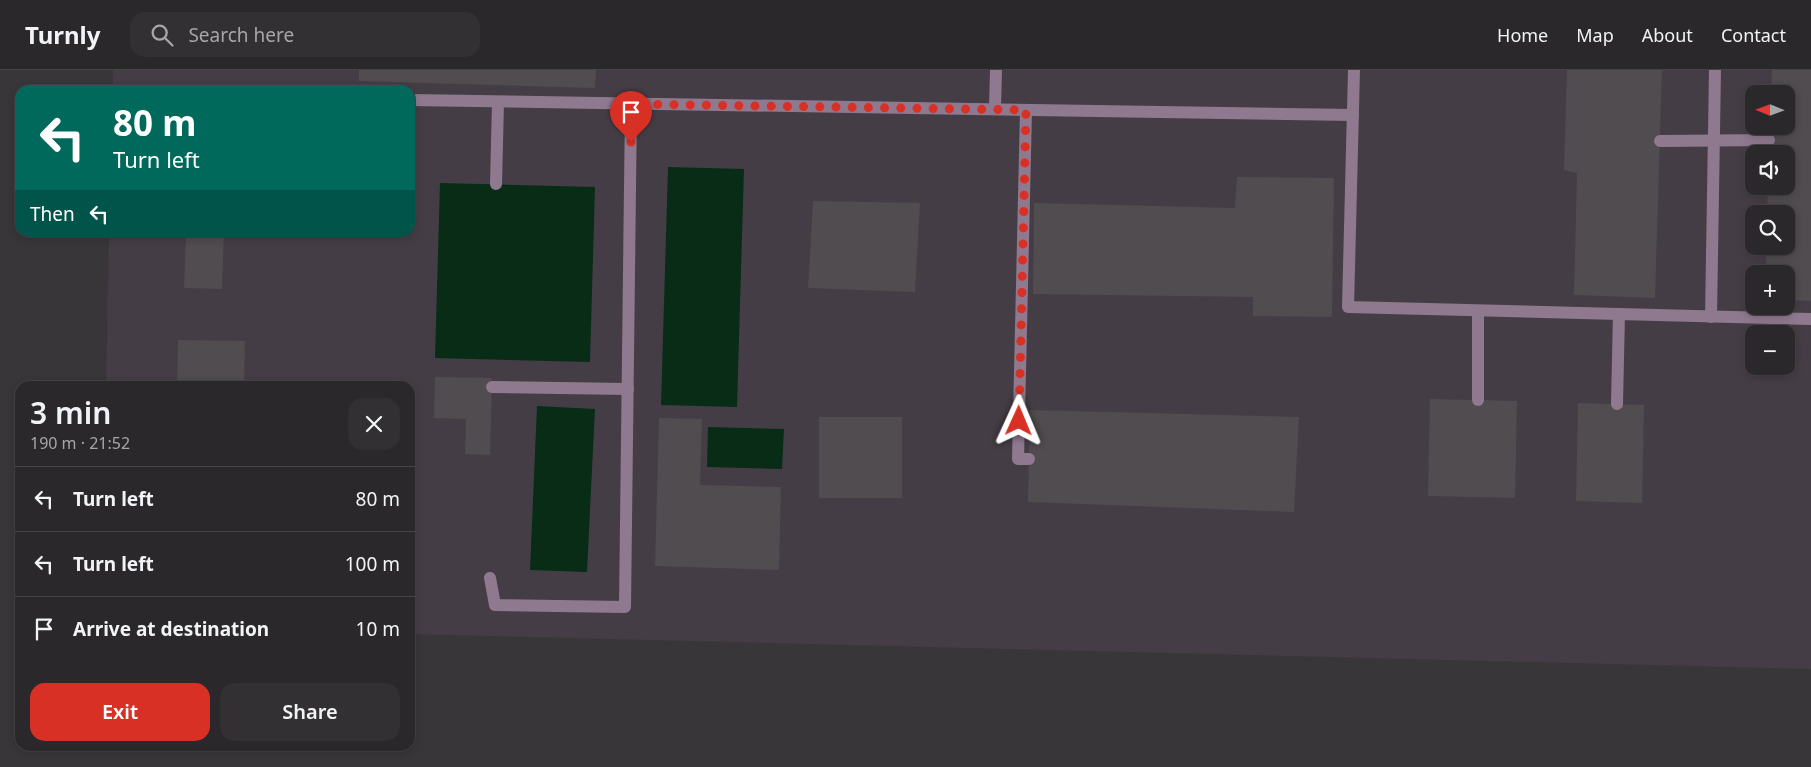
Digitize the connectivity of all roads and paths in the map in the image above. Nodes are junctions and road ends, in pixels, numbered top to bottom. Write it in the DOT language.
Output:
graph roads {
  1 [pos="996,70"];
  2 [pos="1354,70"];
  3 [pos="1715,70"];
  4 [pos="415,100"];
  5 [pos="498,102"];
  6 [pos="631,104"];
  7 [pos="995,109"];
  8 [pos="1026,110"];
  9 [pos="1353,115"];
  10 [pos="1714,140"];
  11 [pos="1770,140"];
  12 [pos="1660,142"];
  13 [pos="496,184"];
  14 [pos="1478,310"];
  15 [pos="1619,314"];
  16 [pos="1711,316"];
  17 [pos="1811,319"];
  18 [pos="492,388"];
  19 [pos="628,389"];
  20 [pos="1478,400"];
  21 [pos="1617,404"];
  22 [pos="1029,459"];
  23 [pos="490,578"];
  1 -- 7 [label="lane"];
  2 -- 9 [label="lane"];
  3 -- 10 [label="lane"];
  4 -- 5 [label="lane"];
  5 -- 6 [label="lane"];
  5 -- 13 [label="lane"];
  6 -- 7 [label="lane"];
  6 -- 19 [label="lane"];
  7 -- 8 [label="lane"];
  8 -- 9 [label="lane"];
  8 -- 22 [label="lane"];
  9 -- 14 [label="lane"];
  10 -- 11 [label="lane"];
  10 -- 12 [label="lane"];
  10 -- 16 [label="lane"];
  14 -- 15 [label="lane"];
  14 -- 20 [label="lane"];
  15 -- 16 [label="lane"];
  15 -- 21 [label="lane"];
  16 -- 17 [label="lane"];
  18 -- 19 [label="lane"];
  19 -- 23 [label="lane"];
}
